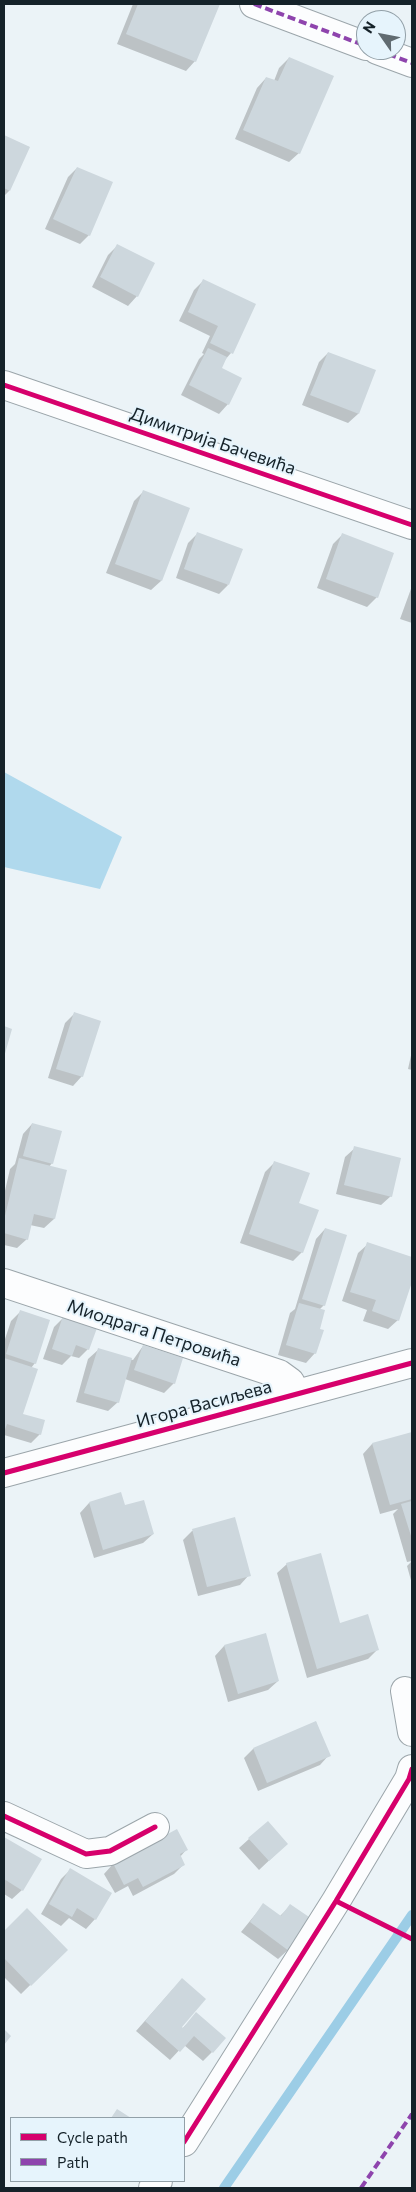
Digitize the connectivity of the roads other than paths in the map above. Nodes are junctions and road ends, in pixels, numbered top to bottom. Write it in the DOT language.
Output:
graph roads {
  1 [pos="254,4"];
  2 [pos="356,42"];
  3 [pos="4,385"];
  4 [pos="412,525"];
  5 [pos="4,1283"];
  6 [pos="412,1363"];
  7 [pos="296,1393"];
  8 [pos="4,1473"];
  9 [pos="405,1692"];
  10 [pos="412,1732"];
  11 [pos="412,1769"];
  12 [pos="4,1816"];
  13 [pos="155,1826"];
  14 [pos="185,2140"];
  1 -- 2 [label="street"];
  3 -- 4 [label="street, Димитрија Бачевића"];
  5 -- 7 [label="street, Миодрага Петровића"];
  6 -- 7 [label="street, Игора Васиљева"];
  7 -- 8 [label="street, Игора Васиљева"];
  9 -- 10 [label="street"];
  11 -- 14 [label="street"];
  12 -- 13 [label="street"];
}
